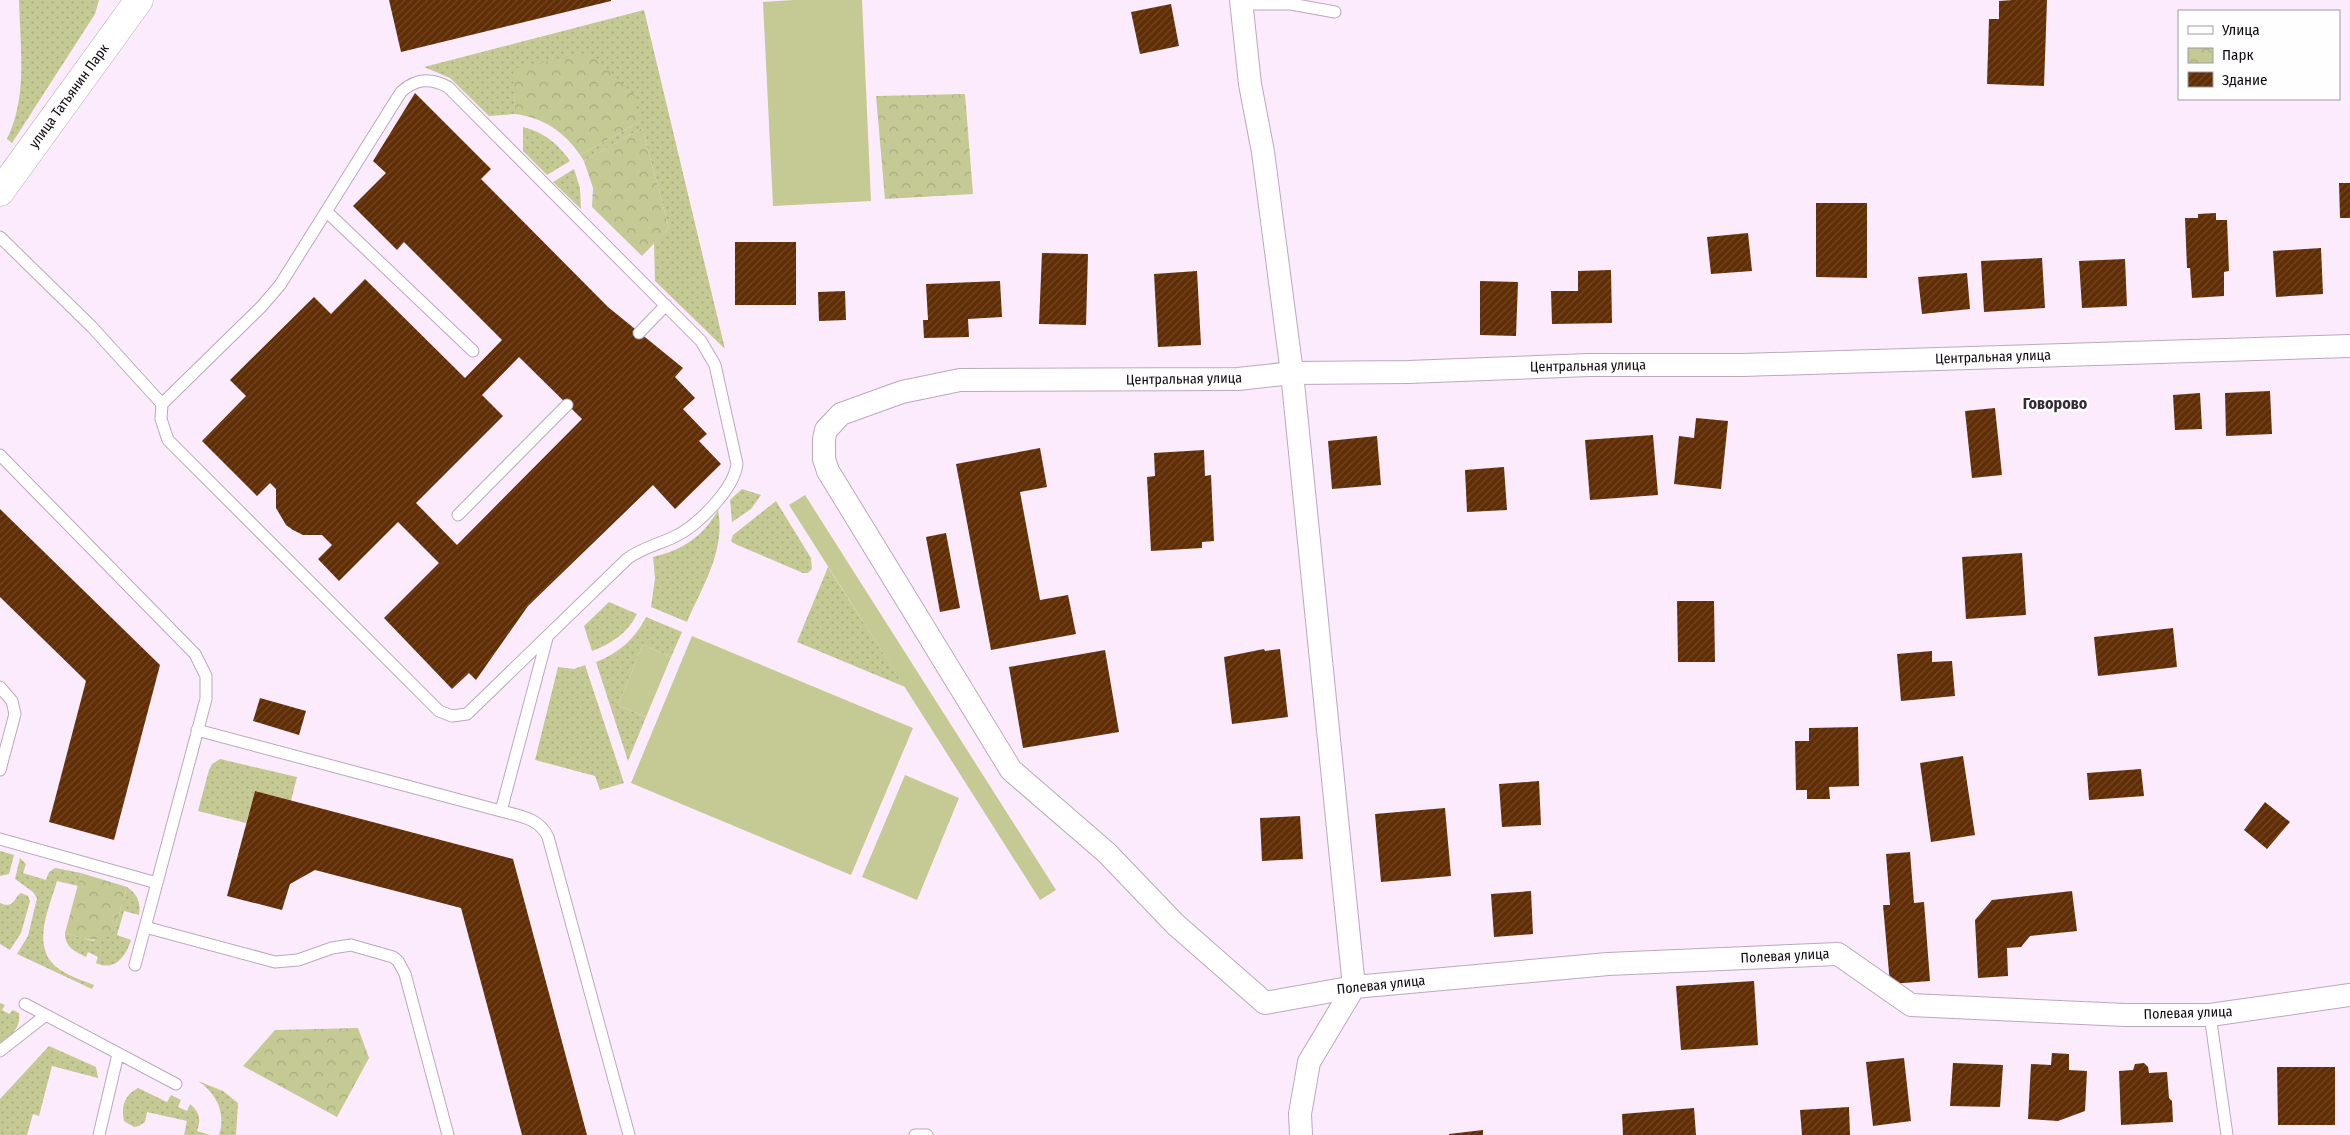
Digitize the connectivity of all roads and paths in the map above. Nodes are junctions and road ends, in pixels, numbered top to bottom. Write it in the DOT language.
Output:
graph roads {
  1 [pos="135,2"];
  2 [pos="1241,2"];
  3 [pos="1335,12"];
  4 [pos="0,192"];
  5 [pos="327,212"];
  6 [pos="0,237"];
  7 [pos="666,305"];
  8 [pos="639,333"];
  9 [pos="2350,346"];
  10 [pos="473,351"];
  11 [pos="1292,373"];
  12 [pos="162,404"];
  13 [pos="567,405"];
  14 [pos="0,455"];
  15 [pos="458,514"];
  16 [pos="547,637"];
  17 [pos="0,687"];
  18 [pos="198,730"];
  19 [pos="0,770"];
  20 [pos="501,810"];
  21 [pos="0,839"];
  22 [pos="157,883"];
  23 [pos="145,927"];
  24 [pos="136,965"];
  25 [pos="1354,987"];
  26 [pos="2350,995"];
  27 [pos="1265,1003"];
  28 [pos="25,1004"];
  29 [pos="2210,1015"];
  30 [pos="46,1016"];
  31 [pos="0,1051"];
  32 [pos="118,1054"];
  33 [pos="176,1084"];
  34 [pos="100,1135"];
  35 [pos="448,1135"];
  36 [pos="628,1135"];
  37 [pos="915,1135"];
  38 [pos="927,1135"];
  39 [pos="1301,1135"];
  40 [pos="2227,1135"];
  1 -- 4 [label="street, улица Татьянин Парк"];
  2 -- 3 [label="lane"];
  2 -- 11 [label="street"];
  5 -- 7 [label="lane"];
  5 -- 10 [label="lane"];
  5 -- 12 [label="lane"];
  6 -- 12 [label="lane"];
  7 -- 8 [label="lane"];
  7 -- 16 [label="lane"];
  9 -- 11 [label="street, Центральная улица"];
  11 -- 25 [label="street"];
  11 -- 27 [label="street, Центральная улица"];
  12 -- 16 [label="lane"];
  13 -- 15 [label="lane"];
  14 -- 18 [label="lane"];
  16 -- 20 [label="lane"];
  17 -- 19 [label="lane"];
  18 -- 20 [label="lane"];
  18 -- 22 [label="lane"];
  20 -- 36 [label="lane"];
  21 -- 22 [label="lane"];
  22 -- 23 [label="lane"];
  23 -- 24 [label="lane"];
  23 -- 35 [label="lane"];
  25 -- 27 [label="street, Полевая улица"];
  25 -- 29 [label="street, Полевая улица"];
  25 -- 39 [label="street"];
  26 -- 29 [label="street, Полевая улица"];
  28 -- 30 [label="lane"];
  29 -- 40 [label="lane"];
  30 -- 31 [label="lane"];
  30 -- 32 [label="lane"];
  32 -- 33 [label="lane"];
  32 -- 34 [label="lane"];
  37 -- 38 [label="lane"];
}
